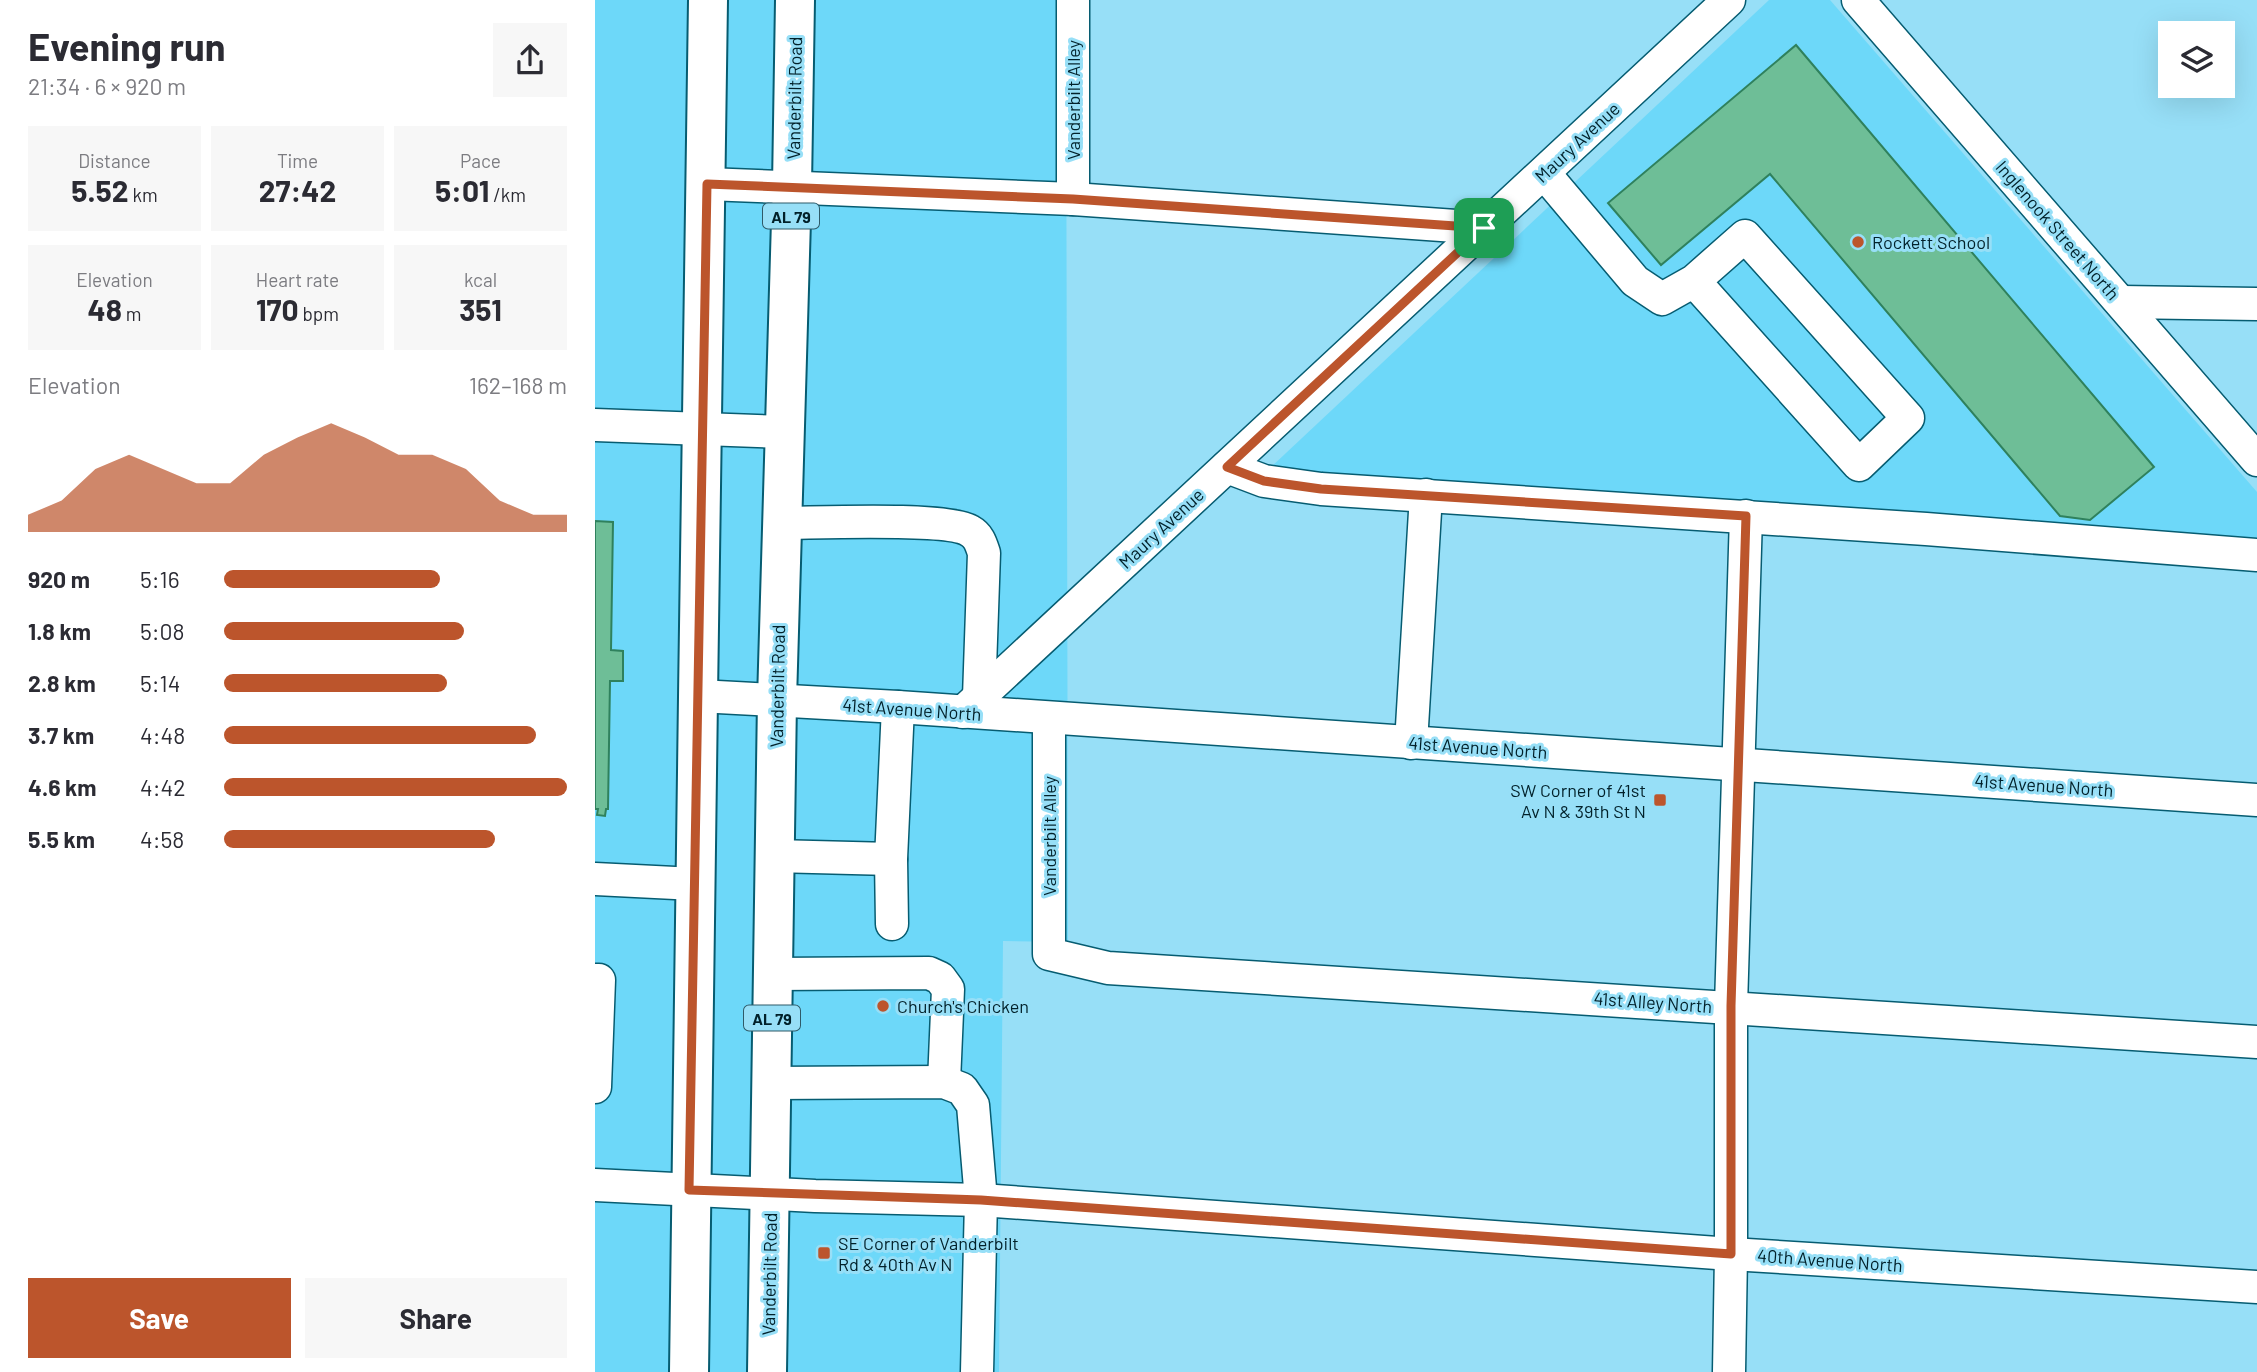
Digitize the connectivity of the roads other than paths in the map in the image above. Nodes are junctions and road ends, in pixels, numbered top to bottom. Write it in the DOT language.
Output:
graph roads {
  1 [pos="708,0"];
  2 [pos="795,0"];
  3 [pos="1073,0"];
  4 [pos="1729,0"];
  5 [pos="1858,0"];
  6 [pos="1543,173"];
  7 [pos="707,184"];
  8 [pos="792,186"];
  9 [pos="1073,199"];
  10 [pos="1484,228"];
  11 [pos="1694,281"];
  12 [pos="2121,302"];
  13 [pos="2257,304"];
  14 [pos="595,425"];
  15 [pos="703,428"];
  16 [pos="785,432"];
  17 [pos="2257,460"];
  18 [pos="1227,467"];
  19 [pos="1426,495"];
  20 [pos="1746,516"];
  21 [pos="782,523"];
  22 [pos="2257,555"];
  23 [pos="699,696"];
  24 [pos="777,700"];
  25 [pos="971,705"];
  26 [pos="898,707"];
  27 [pos="1049,718"];
  28 [pos="1411,743"];
  29 [pos="1737,765"];
  30 [pos="2257,800"];
  31 [pos="774,856"];
  32 [pos="891,859"];
  33 [pos="595,879"];
  34 [pos="695,884"];
  35 [pos="892,924"];
  36 [pos="1049,954"];
  37 [pos="773,974"];
  38 [pos="595,980"];
  39 [pos="1731,1006"];
  40 [pos="2257,1042"];
  41 [pos="944,1082"];
  42 [pos="771,1083"];
  43 [pos="595,1087"];
  44 [pos="595,1185"];
  45 [pos="689,1190"];
  46 [pos="770,1194"];
  47 [pos="981,1200"];
  48 [pos="1731,1254"];
  49 [pos="2257,1287"];
  50 [pos="689,1372"];
  51 [pos="767,1372"];
  52 [pos="977,1372"];
  53 [pos="1729,1372"];
  1 -- 7 [label="main road"];
  2 -- 8 [label="main road, Vanderbilt Road / AL 79"];
  3 -- 9 [label="street, Vanderbilt Alley"];
  4 -- 6 [label="street, Maury Avenue"];
  5 -- 12 [label="street, Inglenook Street North"];
  6 -- 10 [label="street, Maury Avenue"];
  6 -- 11 [label="street"];
  7 -- 8 [label="street"];
  7 -- 15 [label="main road"];
  8 -- 9 [label="street"];
  8 -- 16 [label="main road, Vanderbilt Road / AL 79"];
  9 -- 10 [label="street"];
  10 -- 18 [label="street, Maury Avenue"];
  11 -- 11 [label="street"];
  12 -- 13 [label="street"];
  12 -- 17 [label="street, Inglenook Street North"];
  14 -- 15 [label="street"];
  15 -- 16 [label="street"];
  15 -- 23 [label="main road"];
  16 -- 21 [label="main road, Vanderbilt Road / AL 79"];
  18 -- 19 [label="street"];
  18 -- 25 [label="street, Maury Avenue"];
  19 -- 20 [label="street"];
  19 -- 28 [label="street"];
  20 -- 22 [label="street"];
  20 -- 29 [label="street"];
  21 -- 24 [label="main road, Vanderbilt Road / AL 79"];
  21 -- 25 [label="street"];
  23 -- 24 [label="street, 41st Avenue North"];
  23 -- 34 [label="main road"];
  24 -- 26 [label="street, 41st Avenue North"];
  24 -- 31 [label="main road, Vanderbilt Road / AL 79"];
  25 -- 26 [label="street, 41st Avenue North"];
  25 -- 27 [label="street, 41st Avenue North"];
  26 -- 32 [label="street"];
  27 -- 28 [label="street, 41st Avenue North"];
  27 -- 36 [label="street, Vanderbilt Alley"];
  28 -- 29 [label="street, 41st Avenue North"];
  29 -- 30 [label="street, 41st Avenue North"];
  29 -- 39 [label="street"];
  31 -- 32 [label="street"];
  31 -- 37 [label="main road, Vanderbilt Road / AL 79"];
  32 -- 35 [label="street"];
  33 -- 34 [label="street"];
  34 -- 45 [label="main road"];
  36 -- 39 [label="street, 41st Alley North"];
  37 -- 41 [label="street"];
  37 -- 42 [label="main road, Vanderbilt Road / AL 79"];
  38 -- 43 [label="street"];
  39 -- 40 [label="street, 41st Alley North"];
  39 -- 48 [label="street"];
  41 -- 42 [label="street"];
  41 -- 47 [label="street"];
  42 -- 46 [label="main road, Vanderbilt Road / AL 79"];
  44 -- 45 [label="street, 40th Avenue North"];
  45 -- 46 [label="street, 40th Avenue North"];
  45 -- 50 [label="main road"];
  46 -- 47 [label="street, 40th Avenue North"];
  46 -- 51 [label="main road, Vanderbilt Road / AL 79"];
  47 -- 48 [label="street, 40th Avenue North"];
  47 -- 52 [label="street"];
  48 -- 49 [label="street, 40th Avenue North"];
  48 -- 53 [label="street"];
}
